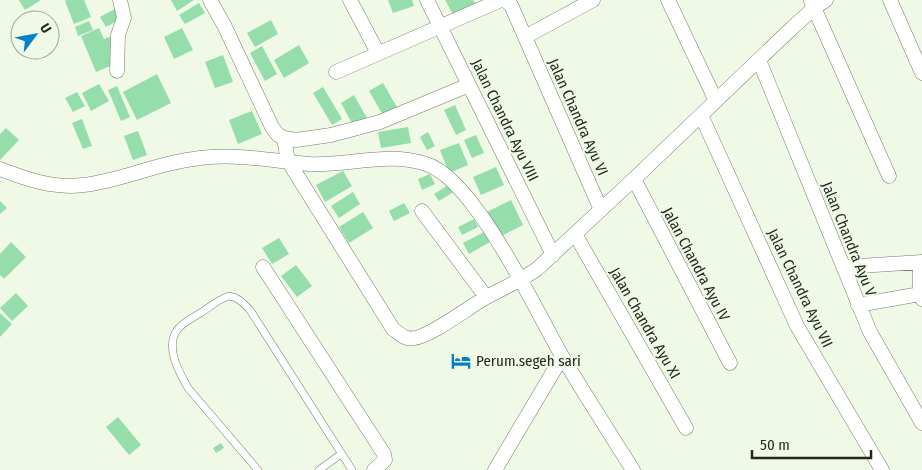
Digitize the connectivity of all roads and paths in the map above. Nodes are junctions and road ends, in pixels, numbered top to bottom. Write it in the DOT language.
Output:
graph roads {
  1 [pos="120,0"];
  2 [pos="210,0"];
  3 [pos="350,0"];
  4 [pos="427,0"];
  5 [pos="503,0"];
  6 [pos="593,0"];
  7 [pos="668,0"];
  8 [pos="826,0"];
  9 [pos="890,0"];
  10 [pos="812,4"];
  11 [pos="440,27"];
  12 [pos="526,37"];
  13 [pos="378,53"];
  14 [pos="759,60"];
  15 [pos="117,71"];
  16 [pos="336,72"];
  17 [pos="922,73"];
  18 [pos="469,85"];
  19 [pos="716,100"];
  20 [pos="701,115"];
  21 [pos="284,138"];
  22 [pos="288,161"];
  23 [pos="0,169"];
  24 [pos="889,176"];
  25 [pos="634,179"];
  26 [pos="601,210"];
  27 [pos="422,211"];
  28 [pos="575,234"];
  29 [pos="553,255"];
  30 [pos="921,262"];
  31 [pos="263,266"];
  32 [pos="843,267"];
  33 [pos="520,281"];
  34 [pos="486,297"];
  35 [pos="921,297"];
  36 [pos="858,305"];
  37 [pos="562,357"];
  38 [pos="730,363"];
  39 [pos="922,423"];
  40 [pos="686,428"];
  41 [pos="341,454"];
  42 [pos="258,470"];
  43 [pos="318,470"];
  44 [pos="352,470"];
  45 [pos="374,470"];
  46 [pos="495,470"];
  47 [pos="633,470"];
  48 [pos="882,470"];
  1 -- 15 [label="street"];
  2 -- 21 [label="street"];
  3 -- 13 [label="street"];
  4 -- 11 [label="street, Jalan Chandra Ayu VIII"];
  5 -- 11 [label="street"];
  5 -- 12 [label="street, Jalan Chandra Ayu VI"];
  6 -- 12 [label="street"];
  7 -- 19 [label="street"];
  8 -- 10 [label="street"];
  9 -- 17 [label="street"];
  10 -- 14 [label="street"];
  10 -- 24 [label="street"];
  11 -- 13 [label="street"];
  11 -- 18 [label="street, Jalan Chandra Ayu VIII"];
  12 -- 26 [label="street, Jalan Chandra Ayu VI"];
  13 -- 16 [label="street"];
  14 -- 19 [label="street"];
  14 -- 32 [label="street, Jalan Chandra Ayu V"];
  18 -- 21 [label="street"];
  18 -- 29 [label="street, Jalan Chandra Ayu VIII"];
  19 -- 20 [label="street"];
  20 -- 25 [label="street"];
  20 -- 48 [label="street, Jalan Chandra Ayu VII"];
  21 -- 22 [label="street"];
  22 -- 23 [label="street"];
  22 -- 33 [label="street"];
  22 -- 34 [label="street"];
  25 -- 26 [label="street"];
  25 -- 38 [label="street, Jalan Chandra Ayu IV"];
  26 -- 28 [label="street"];
  27 -- 34 [label="street"];
  28 -- 29 [label="street"];
  28 -- 40 [label="street, Jalan Chandra Ayu XI"];
  29 -- 33 [label="street"];
  30 -- 32 [label="street"];
  30 -- 35 [label="street"];
  31 -- 45 [label="street"];
  32 -- 36 [label="street, Jalan Chandra Ayu V"];
  33 -- 34 [label="street"];
  33 -- 37 [label="street"];
  35 -- 36 [label="street"];
  36 -- 39 [label="street, Jalan Chandra Ayu V"];
  37 -- 46 [label="street"];
  37 -- 47 [label="street"];
  41 -- 42 [label="lane"];
  41 -- 43 [label="lane"];
  41 -- 44 [label="lane"];
}
